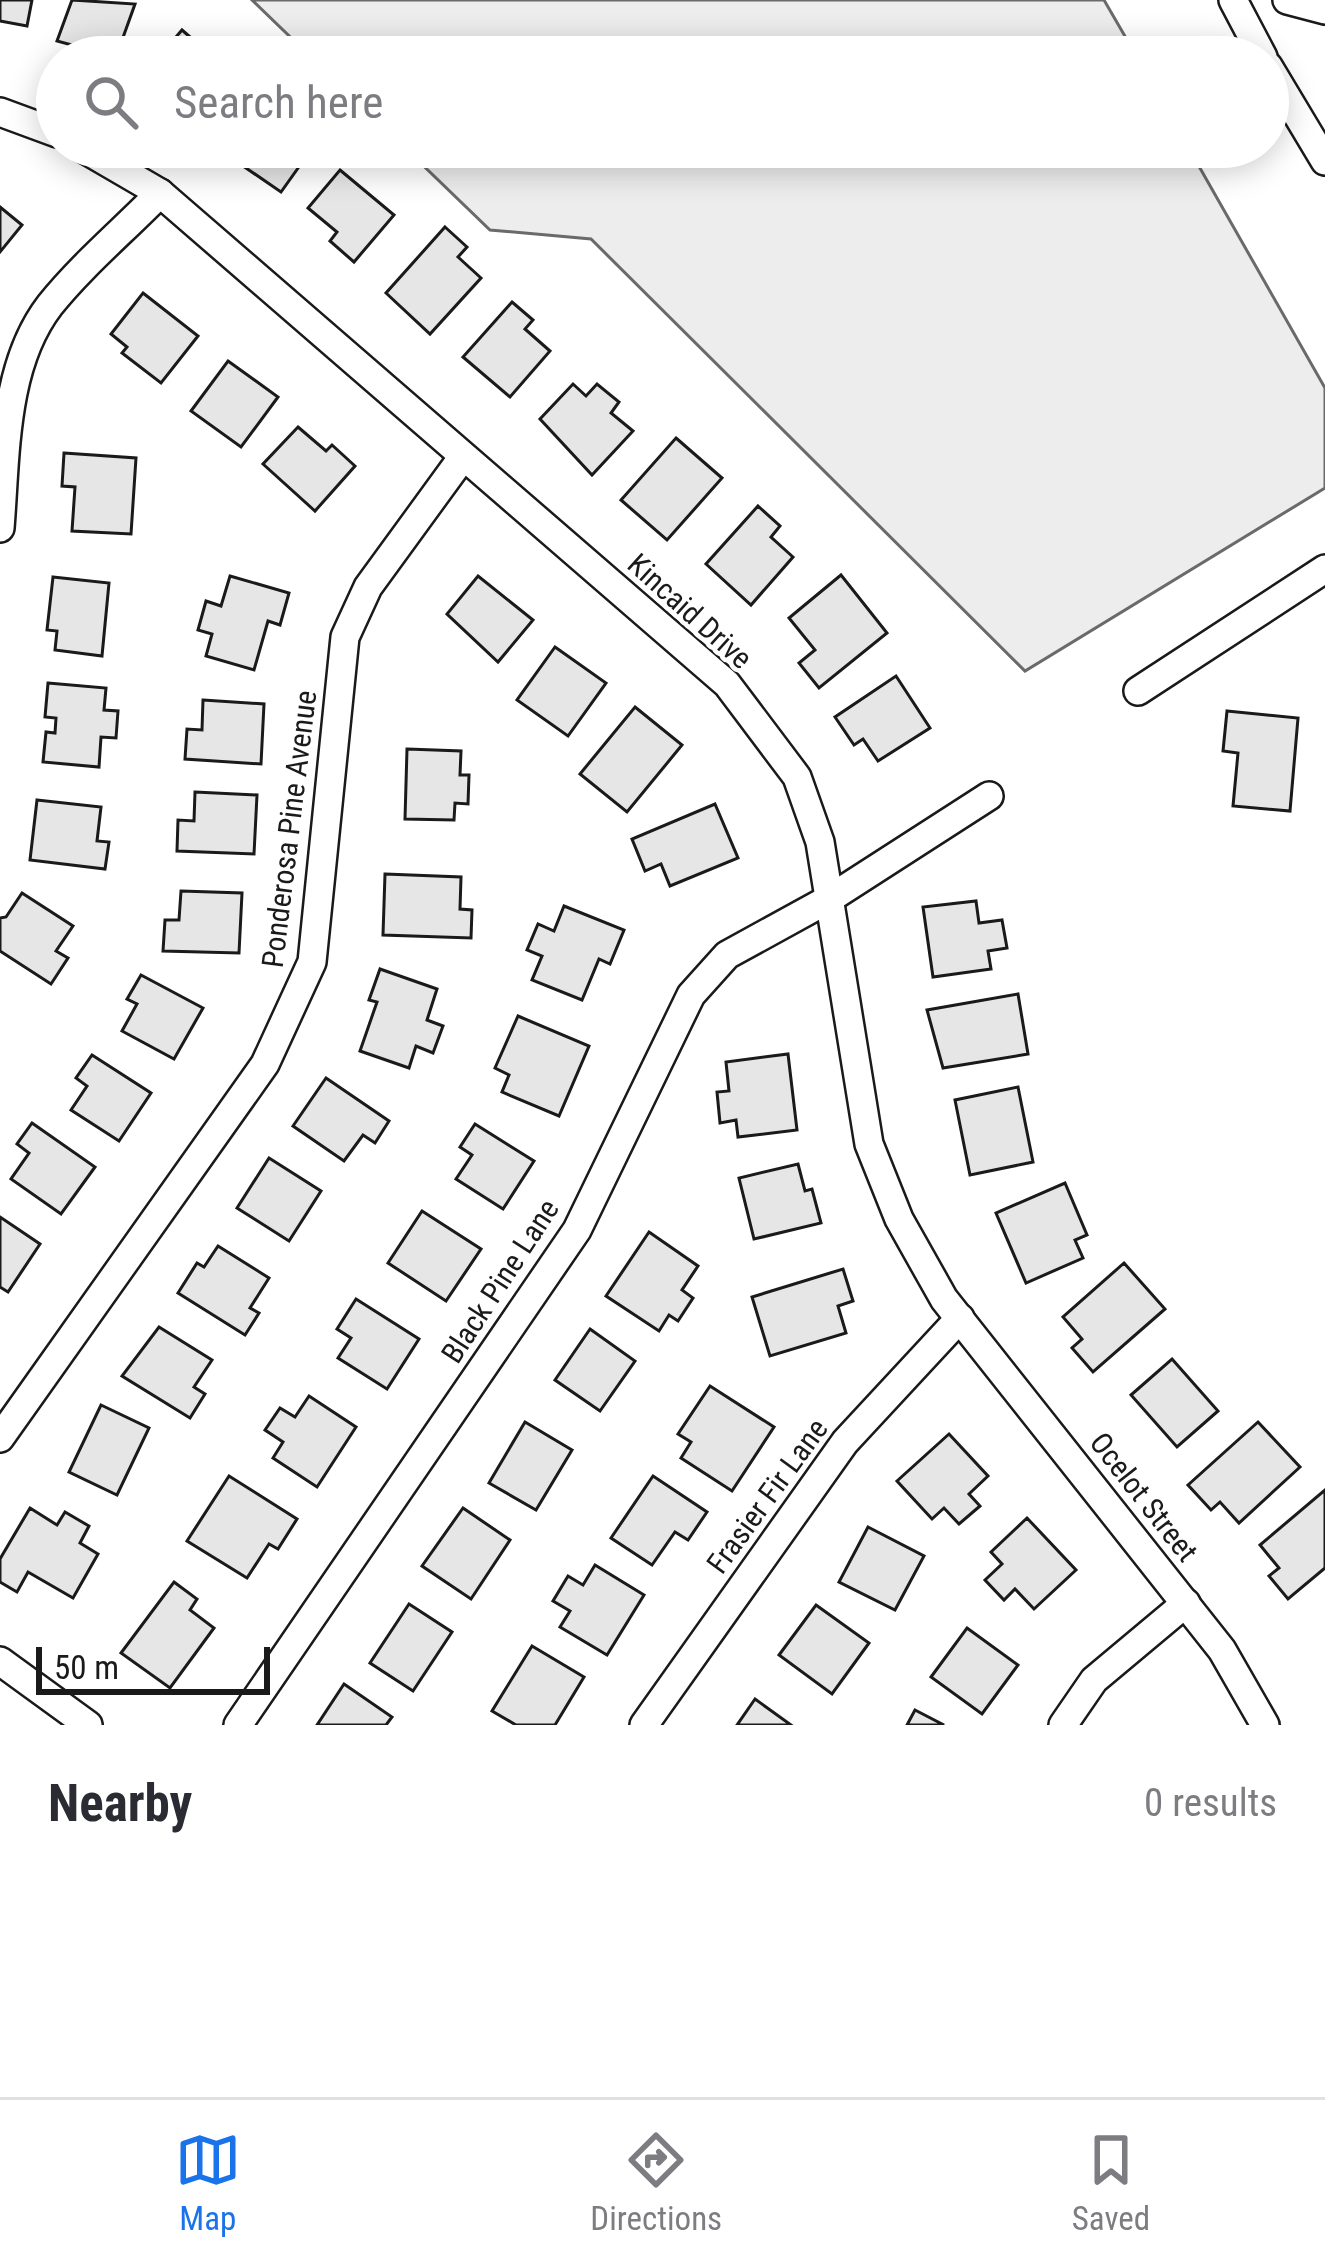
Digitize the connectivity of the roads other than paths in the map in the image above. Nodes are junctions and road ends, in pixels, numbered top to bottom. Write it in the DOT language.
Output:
graph roads {
  1 [pos="1233,0"];
  2 [pos="1287,0"];
  3 [pos="1325,10"];
  4 [pos="1252,36"];
  5 [pos="1289,101"];
  6 [pos="0,112"];
  7 [pos="36,125"];
  8 [pos="1325,161"];
  9 [pos="117,168"];
  10 [pos="160,193"];
  11 [pos="462,458"];
  12 [pos="0,528"];
  13 [pos="1325,568"];
  14 [pos="1138,691"];
  15 [pos="989,796"];
  16 [pos="829,899"];
  17 [pos="960,1318"];
  18 [pos="0,1438"];
  19 [pos="1186,1604"];
  20 [pos="0,1661"];
  21 [pos="88,1725"];
  22 [pos="238,1725"];
  23 [pos="644,1725"];
  24 [pos="1063,1725"];
  25 [pos="1265,1725"];
  1 -- 4 [label="street"];
  2 -- 3 [label="street"];
  5 -- 8 [label="street"];
  6 -- 7 [label="street"];
  9 -- 10 [label="street, Kincaid Drive"];
  10 -- 11 [label="street, Kincaid Drive"];
  10 -- 12 [label="street"];
  11 -- 16 [label="street, Kincaid Drive"];
  11 -- 18 [label="street, Ponderosa Pine Avenue"];
  13 -- 14 [label="street"];
  15 -- 16 [label="street, Black Pine Lane"];
  16 -- 17 [label="street, Kincaid Drive"];
  16 -- 22 [label="street, Black Pine Lane"];
  17 -- 19 [label="street, Ocelot Street"];
  17 -- 23 [label="street, Frasier Fir Lane"];
  19 -- 24 [label="street"];
  19 -- 25 [label="street, Ocelot Street"];
  20 -- 21 [label="street"];
}
